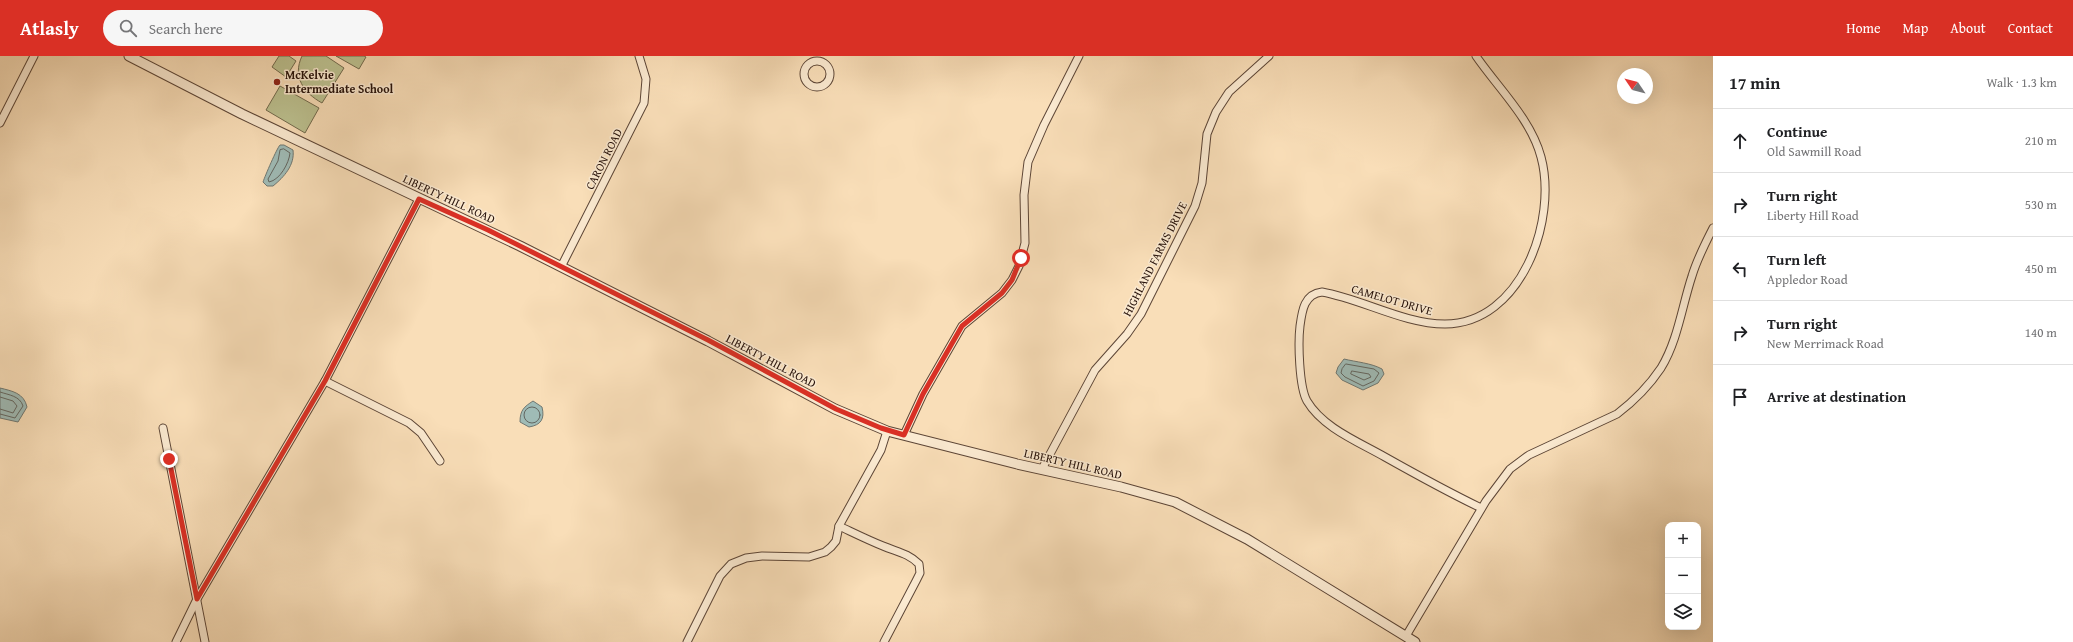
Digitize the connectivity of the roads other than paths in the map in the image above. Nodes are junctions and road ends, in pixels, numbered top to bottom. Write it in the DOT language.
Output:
graph roads {
  1 [pos="34,56"];
  2 [pos="129,56"];
  3 [pos="639,56"];
  4 [pos="1079,56"];
  5 [pos="1269,56"];
  6 [pos="1476,56"];
  7 [pos="0,123"];
  8 [pos="419,199"];
  9 [pos="1713,228"];
  10 [pos="561,267"];
  11 [pos="325,381"];
  12 [pos="162,428"];
  13 [pos="888,431"];
  14 [pos="904,435"];
  15 [pos="440,460"];
  16 [pos="1042,469"];
  17 [pos="1481,508"];
  18 [pos="840,526"];
  19 [pos="197,599"];
  20 [pos="1406,636"];
  21 [pos="176,642"];
  22 [pos="206,642"];
  23 [pos="686,642"];
  24 [pos="884,642"];
  25 [pos="1415,642"];
  1 -- 7 [label="street"];
  2 -- 8 [label="street, LIBERTY HILL ROAD"];
  3 -- 10 [label="street, CARON ROAD"];
  4 -- 14 [label="street"];
  5 -- 16 [label="street, HIGHLAND FARMS DRIVE"];
  6 -- 17 [label="street, CAMELOT DRIVE"];
  8 -- 10 [label="street, LIBERTY HILL ROAD"];
  8 -- 11 [label="street"];
  9 -- 17 [label="street"];
  10 -- 13 [label="street, LIBERTY HILL ROAD"];
  11 -- 15 [label="street"];
  11 -- 19 [label="street"];
  12 -- 19 [label="street"];
  13 -- 14 [label="street, LIBERTY HILL ROAD"];
  13 -- 18 [label="street"];
  14 -- 16 [label="street, LIBERTY HILL ROAD"];
  16 -- 20 [label="street, LIBERTY HILL ROAD"];
  17 -- 20 [label="street"];
  18 -- 23 [label="street"];
  18 -- 24 [label="street"];
  19 -- 21 [label="street"];
  19 -- 22 [label="street"];
  20 -- 25 [label="street, LIBERTY HILL ROAD"];
}
